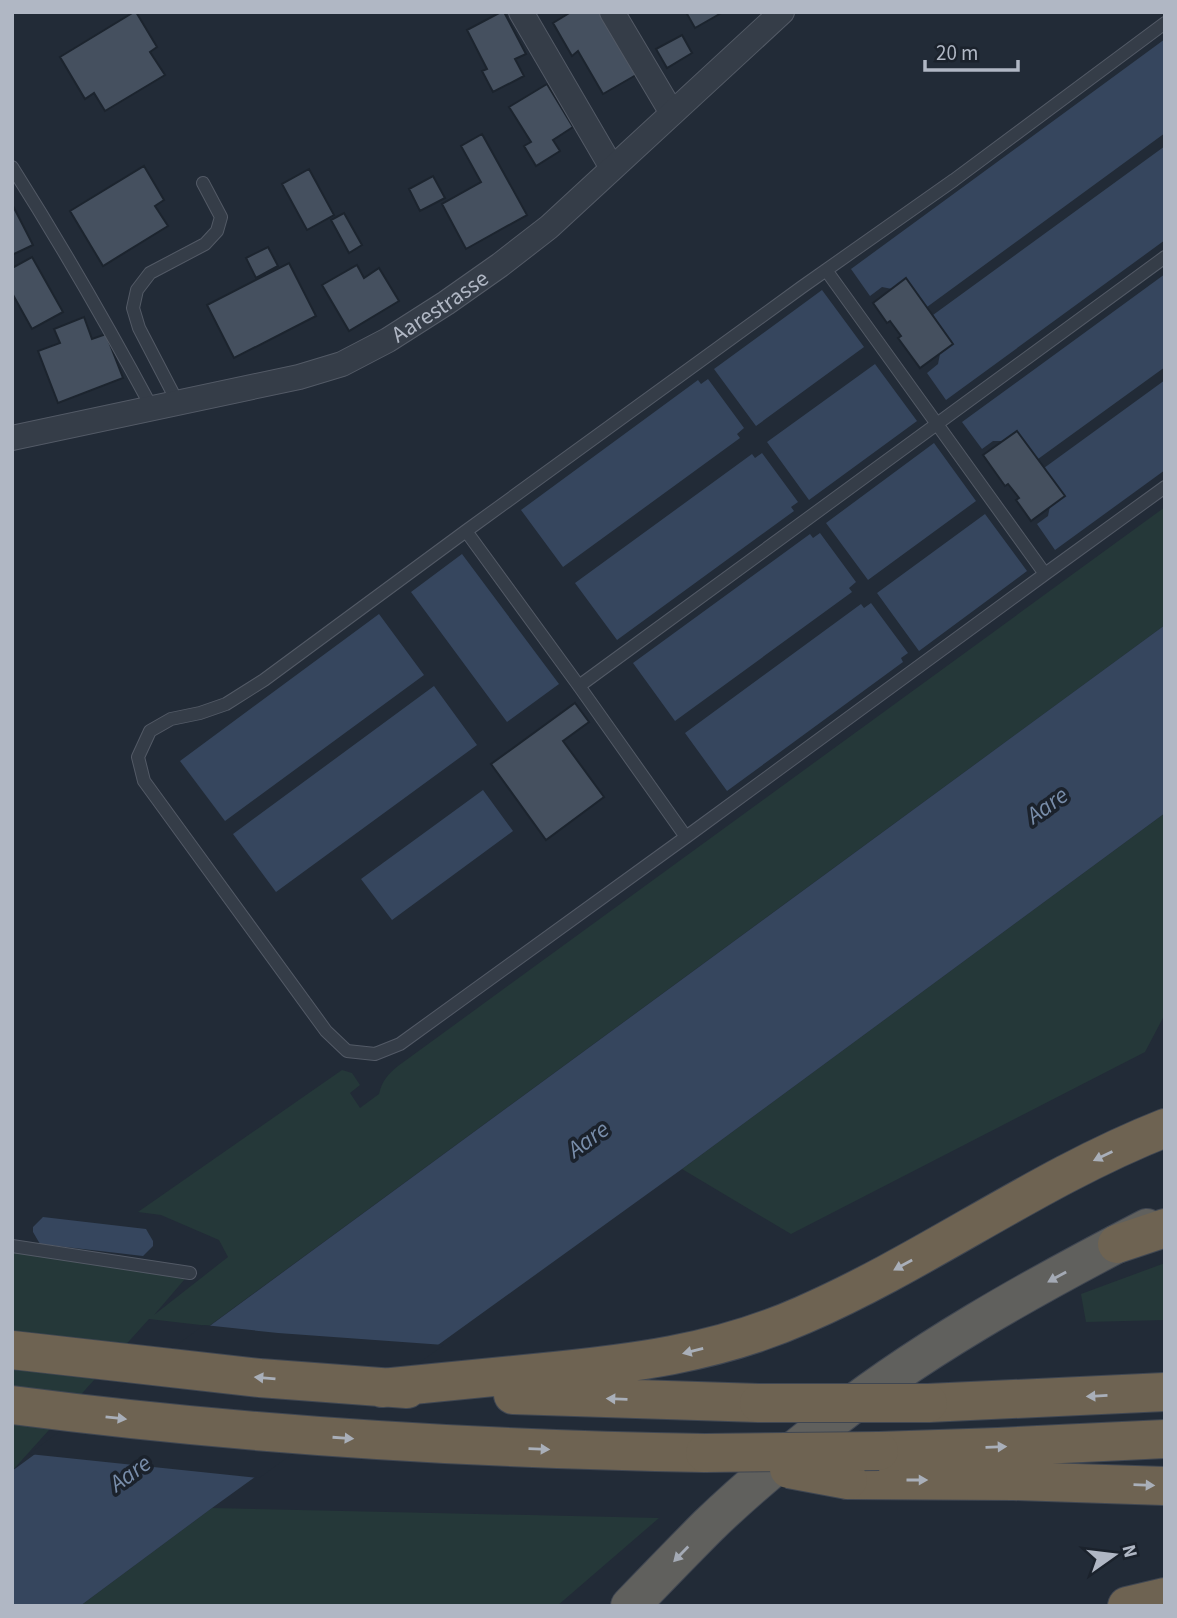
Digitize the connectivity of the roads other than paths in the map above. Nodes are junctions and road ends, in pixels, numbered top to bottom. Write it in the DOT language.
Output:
graph roads {
  1 [pos="521,12"];
  2 [pos="612,12"];
  3 [pos="779,13"];
  4 [pos="1165,23"];
  5 [pos="672,113"];
  6 [pos="12,167"];
  7 [pos="612,168"];
  8 [pos="203,183"];
  9 [pos="1165,257"];
  10 [pos="826,270"];
  11 [pos="178,403"];
  12 [pos="152,408"];
  13 [pos="937,423"];
  14 [pos="12,438"];
  15 [pos="1165,487"];
  16 [pos="466,531"];
  17 [pos="1045,574"];
  18 [pos="579,686"];
  19 [pos="687,837"];
  20 [pos="1165,1128"];
  21 [pos="1165,1219"];
  22 [pos="1165,1228"];
  23 [pos="1117,1244"];
  24 [pos="12,1247"];
  25 [pos="190,1273"];
  26 [pos="22,1352"];
  27 [pos="382,1388"];
  28 [pos="1165,1392"];
  29 [pos="12,1405"];
  30 [pos="1165,1439"];
  31 [pos="705,1453"];
  32 [pos="1165,1486"];
  33 [pos="1165,1597"];
  34 [pos="630,1606"];
  35 [pos="1127,1606"];
  1 -- 7 [label="street"];
  2 -- 5 [label="street"];
  3 -- 5 [label="street, Aarestrasse"];
  4 -- 10 [label="lane"];
  5 -- 7 [label="street, Aarestrasse"];
  6 -- 12 [label="lane"];
  7 -- 11 [label="street, Aarestrasse"];
  8 -- 11 [label="lane"];
  9 -- 13 [label="lane"];
  10 -- 13 [label="lane"];
  10 -- 16 [label="lane"];
  11 -- 12 [label="street, Aarestrasse"];
  12 -- 14 [label="street, Aarestrasse"];
  13 -- 17 [label="lane"];
  13 -- 18 [label="lane"];
  15 -- 17 [label="lane"];
  16 -- 18 [label="lane"];
  16 -- 19 [label="lane"];
  17 -- 19 [label="lane"];
  18 -- 19 [label="lane"];
  20 -- 27 [label="highway, one-way"];
  21 -- 23 [label="highway"];
  22 -- 23 [label="highway"];
  23 -- 34 [label="highway, one-way"];
  24 -- 25 [label="lane"];
  27 -- 26 [label="highway, one-way"];
  28 -- 27 [label="highway, one-way, bridge"];
  29 -- 31 [label="highway, one-way"];
  31 -- 30 [label="highway, one-way, bridge"];
  31 -- 32 [label="highway, one-way, bridge"];
  33 -- 35 [label="highway"];
}
